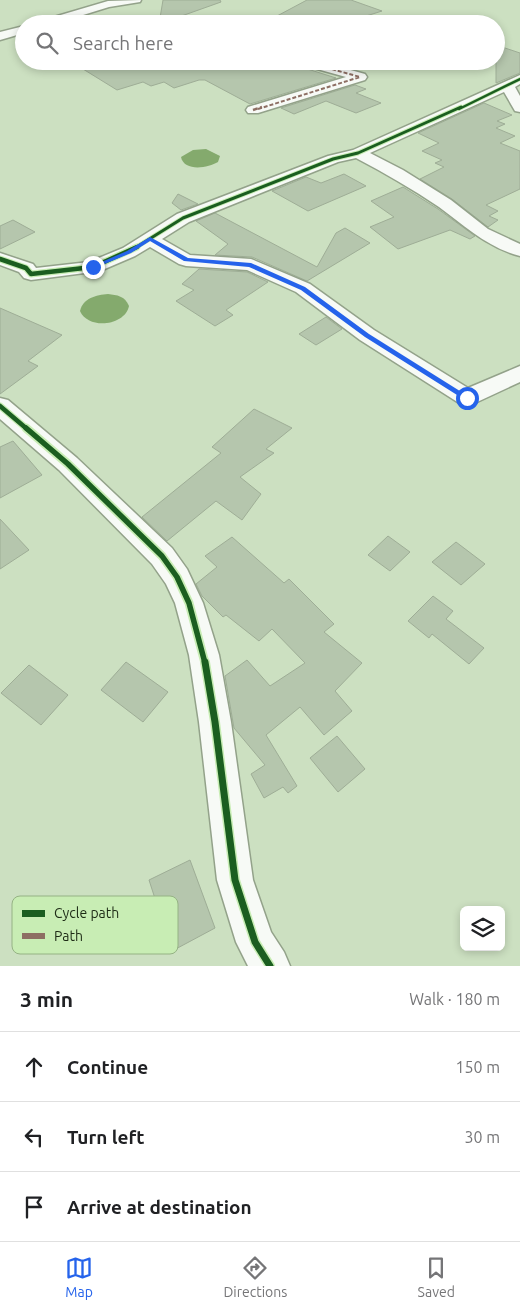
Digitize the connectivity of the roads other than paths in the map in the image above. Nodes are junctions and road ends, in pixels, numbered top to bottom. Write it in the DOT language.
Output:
graph roads {
  1 [pos="136,0"];
  2 [pos="71,15"];
  3 [pos="15,33"];
  4 [pos="0,36"];
  5 [pos="336,70"];
  6 [pos="514,82"];
  7 [pos="520,108"];
  8 [pos="253,110"];
  9 [pos="358,153"];
  10 [pos="150,239"];
  11 [pos="520,251"];
  12 [pos="0,259"];
  13 [pos="520,373"];
  14 [pos="0,406"];
  15 [pos="270,966"];
  1 -- 2 [label="street"];
  3 -- 4 [label="street"];
  5 -- 8 [label="street"];
  6 -- 7 [label="street"];
  6 -- 9 [label="street"];
  9 -- 10 [label="street"];
  9 -- 11 [label="street"];
  10 -- 12 [label="street"];
  10 -- 13 [label="street"];
  14 -- 15 [label="street"];
}
